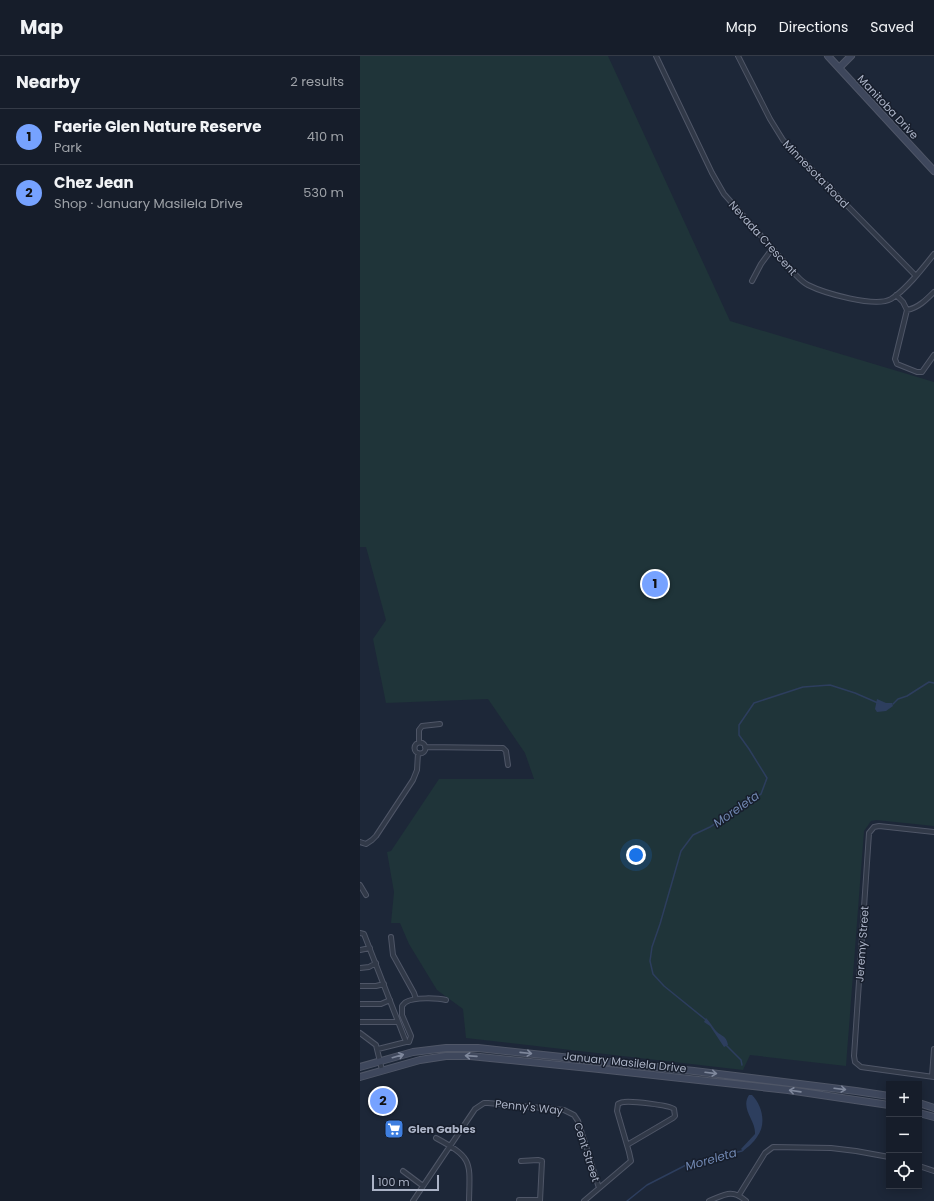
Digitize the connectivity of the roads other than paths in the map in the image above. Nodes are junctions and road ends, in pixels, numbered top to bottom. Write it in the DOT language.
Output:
graph roads {
  1 [pos="656,56"];
  2 [pos="738,56"];
  3 [pos="828,56"];
  4 [pos="851,56"];
  5 [pos="839,68"];
  6 [pos="934,171"];
  7 [pos="772,248"];
  8 [pos="934,254"];
  9 [pos="916,276"];
  10 [pos="752,280"];
  11 [pos="934,292"];
  12 [pos="896,295"];
  13 [pos="907,310"];
  14 [pos="934,355"];
  15 [pos="440,724"];
  16 [pos="419,742"];
  17 [pos="425,747"];
  18 [pos="418,754"];
  19 [pos="508,765"];
  20 [pos="934,832"];
  21 [pos="360,842"];
  22 [pos="360,885"];
  23 [pos="366,895"];
  24 [pos="360,933"];
  25 [pos="391,937"];
  26 [pos="370,948"];
  27 [pos="360,950"];
  28 [pos="376,963"];
  29 [pos="360,968"];
  30 [pos="384,984"];
  31 [pos="360,986"];
  32 [pos="390,1000"];
  33 [pos="416,1000"];
  34 [pos="446,1000"];
  35 [pos="360,1004"];
  36 [pos="360,1022"];
  37 [pos="398,1022"];
  38 [pos="360,1033"];
  39 [pos="406,1042"];
  40 [pos="378,1049"];
  41 [pos="934,1049"];
  42 [pos="380,1061"];
  43 [pos="360,1067"];
  44 [pos="382,1070"];
  45 [pos="933,1076"];
  46 [pos="360,1077"];
  47 [pos="886,1095"];
  48 [pos="922,1104"];
  49 [pos="886,1105"];
  50 [pos="934,1108"];
  51 [pos="922,1113"];
  52 [pos="574,1115"];
  53 [pos="934,1117"];
  54 [pos="436,1138"];
  55 [pos="627,1145"];
  56 [pos="451,1146"];
  57 [pos="886,1156"];
  58 [pos="521,1161"];
  59 [pos="922,1167"];
  60 [pos="403,1171"];
  61 [pos="934,1171"];
  62 [pos="424,1186"];
  63 [pos="599,1188"];
  64 [pos="739,1195"];
  65 [pos="519,1200"];
  66 [pos="414,1201"];
  67 [pos="469,1201"];
  68 [pos="540,1201"];
  69 [pos="584,1201"];
  70 [pos="709,1201"];
  71 [pos="746,1201"];
  1 -- 7 [label="street, Nevada Crescent"];
  2 -- 9 [label="street, Minnesota Road"];
  3 -- 5 [label="main road, Manitoba Drive"];
  4 -- 5 [label="main road"];
  5 -- 6 [label="main road, Manitoba Drive"];
  7 -- 10 [label="street"];
  7 -- 12 [label="street, Nevada Crescent"];
  8 -- 9 [label="street, Nevada Crescent"];
  9 -- 12 [label="street, Nevada Crescent"];
  11 -- 13 [label="street"];
  12 -- 13 [label="street"];
  13 -- 14 [label="street"];
  15 -- 16 [label="street"];
  16 -- 17 [label="street"];
  16 -- 18 [label="street"];
  17 -- 18 [label="street"];
  17 -- 19 [label="street"];
  18 -- 21 [label="street"];
  20 -- 45 [label="street, Jeremy Street"];
  22 -- 23 [label="street"];
  24 -- 26 [label="street"];
  25 -- 33 [label="street"];
  26 -- 27 [label="street"];
  26 -- 28 [label="street"];
  28 -- 29 [label="street"];
  28 -- 30 [label="street"];
  30 -- 31 [label="street"];
  30 -- 32 [label="street"];
  32 -- 35 [label="street"];
  32 -- 37 [label="street"];
  33 -- 34 [label="street"];
  33 -- 39 [label="street"];
  36 -- 37 [label="street"];
  37 -- 39 [label="street"];
  38 -- 40 [label="street"];
  39 -- 40 [label="street"];
  40 -- 42 [label="street"];
  41 -- 45 [label="street"];
  42 -- 43 [label="main road, January Masilela Drive"];
  42 -- 44 [label="street"];
  42 -- 47 [label="main road, January Masilela Drive, one-way"];
  44 -- 46 [label="main road, January Masilela Drive"];
  49 -- 44 [label="main road, January Masilela Drive, one-way"];
  48 -- 50 [label="main road"];
  51 -- 53 [label="main road"];
  52 -- 56 [label="street, Penny's Way"];
  52 -- 63 [label="street, Cent Street"];
  54 -- 56 [label="street"];
  55 -- 55 [label="street"];
  55 -- 63 [label="street"];
  56 -- 62 [label="street, Penny's Way"];
  56 -- 67 [label="street"];
  57 -- 64 [label="street"];
  58 -- 68 [label="street"];
  59 -- 61 [label="street"];
  60 -- 62 [label="street"];
  62 -- 66 [label="street, Penny's Way"];
  63 -- 69 [label="street"];
  64 -- 70 [label="street"];
  64 -- 71 [label="street"];
  65 -- 68 [label="street"];
}
